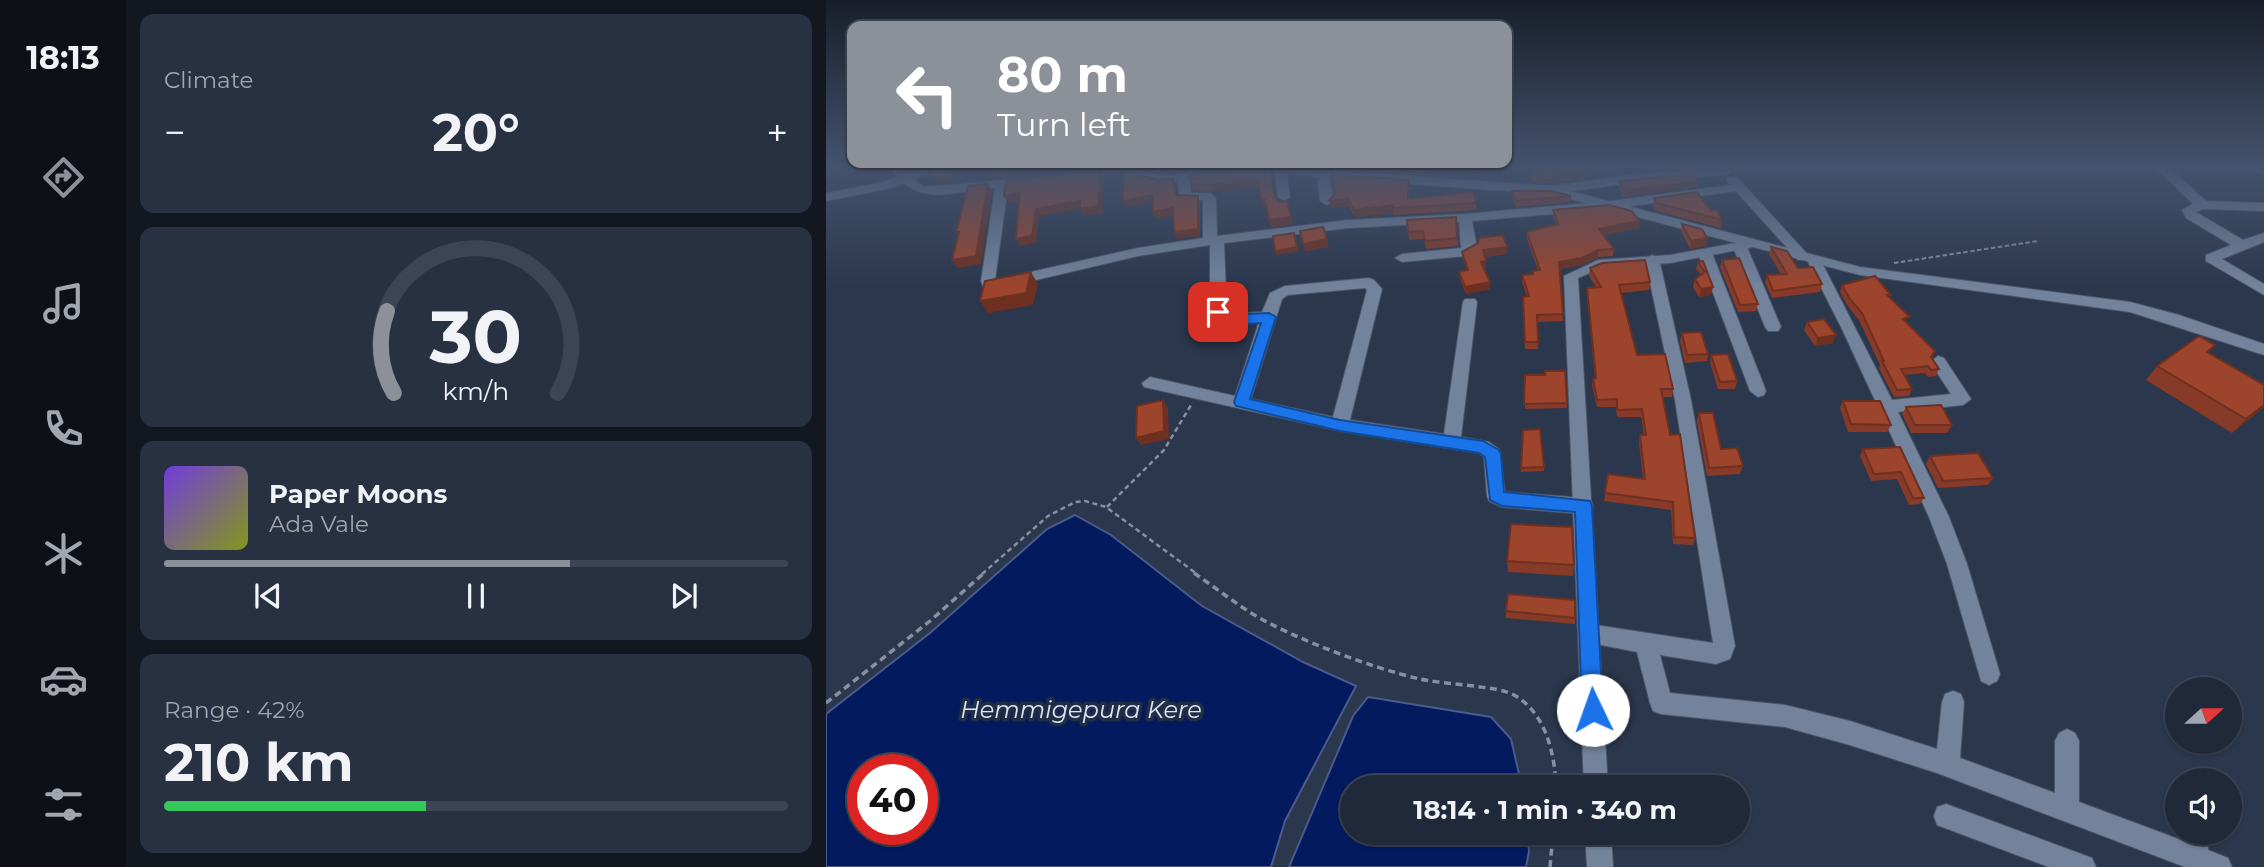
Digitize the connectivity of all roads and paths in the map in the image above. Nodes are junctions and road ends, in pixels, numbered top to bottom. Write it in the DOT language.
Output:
graph roads {
  1 [pos="999,205"];
  2 [pos="1210,205"];
  3 [pos="1606,205"];
  4 [pos="1613,205"];
  5 [pos="1757,205"];
  6 [pos="2201,205"];
  7 [pos="2216,205"];
  8 [pos="2264,207"];
  9 [pos="1465,218"];
  10 [pos="2264,237"];
  11 [pos="1214,240"];
  12 [pos="2038,241"];
  13 [pos="1746,246"];
  14 [pos="2244,247"];
  15 [pos="1706,253"];
  16 [pos="1402,258"];
  17 [pos="1653,259"];
  18 [pos="1808,259"];
  19 [pos="1894,262"];
  20 [pos="2264,290"];
  21 [pos="1470,302"];
  22 [pos="1269,317"];
  23 [pos="1773,327"];
  24 [pos="2264,350"];
  25 [pos="1938,362"];
  26 [pos="1150,383"];
  27 [pos="1758,391"];
  28 [pos="1198,393"];
  29 [pos="1241,402"];
  30 [pos="1887,408"];
  31 [pos="1340,425"];
  32 [pos="1451,444"];
  33 [pos="1584,506"];
  34 [pos="1106,508"];
  35 [pos="1590,634"];
  36 [pos="1646,643"];
  37 [pos="1989,674"];
  38 [pos="1953,702"];
  39 [pos="826,703"];
  40 [pos="2067,741"];
  41 [pos="1948,765"];
  42 [pos="1555,775"];
  43 [pos="1595,775"];
  44 [pos="2067,810"];
  45 [pos="1946,816"];
  46 [pos="1552,845"];
  47 [pos="1599,845"];
  48 [pos="2199,845"];
  49 [pos="2208,863"];
  50 [pos="1550,867"];
  51 [pos="1600,867"];
  52 [pos="2083,867"];
  1 -- 11 [label="street"];
  2 -- 11 [label="street"];
  3 -- 9 [label="street"];
  4 -- 13 [label="street"];
  5 -- 18 [label="street"];
  6 -- 14 [label="street"];
  7 -- 8 [label="street"];
  9 -- 11 [label="street"];
  9 -- 16 [label="street"];
  10 -- 14 [label="street"];
  11 -- 22 [label="street"];
  12 -- 19 [label="path"];
  13 -- 15 [label="street"];
  13 -- 18 [label="street"];
  13 -- 23 [label="street"];
  14 -- 20 [label="street"];
  15 -- 17 [label="street"];
  15 -- 27 [label="street"];
  17 -- 33 [label="street"];
  17 -- 36 [label="street"];
  18 -- 24 [label="street"];
  18 -- 30 [label="street"];
  21 -- 32 [label="street"];
  22 -- 29 [label="street"];
  22 -- 31 [label="street"];
  25 -- 30 [label="street"];
  26 -- 28 [label="street"];
  28 -- 29 [label="street"];
  28 -- 34 [label="path"];
  29 -- 31 [label="street"];
  30 -- 37 [label="street"];
  31 -- 32 [label="street"];
  32 -- 33 [label="street"];
  33 -- 35 [label="street"];
  34 -- 39 [label="path"];
  34 -- 42 [label="path"];
  35 -- 36 [label="street"];
  35 -- 43 [label="street"];
  36 -- 41 [label="street"];
  38 -- 41 [label="street"];
  40 -- 44 [label="street"];
  41 -- 44 [label="street"];
  44 -- 49 [label="street"];
  45 -- 52 [label="street"];
  46 -- 50 [label="path"];
  47 -- 51 [label="street"];
  48 -- 49 [label="street"];
}
